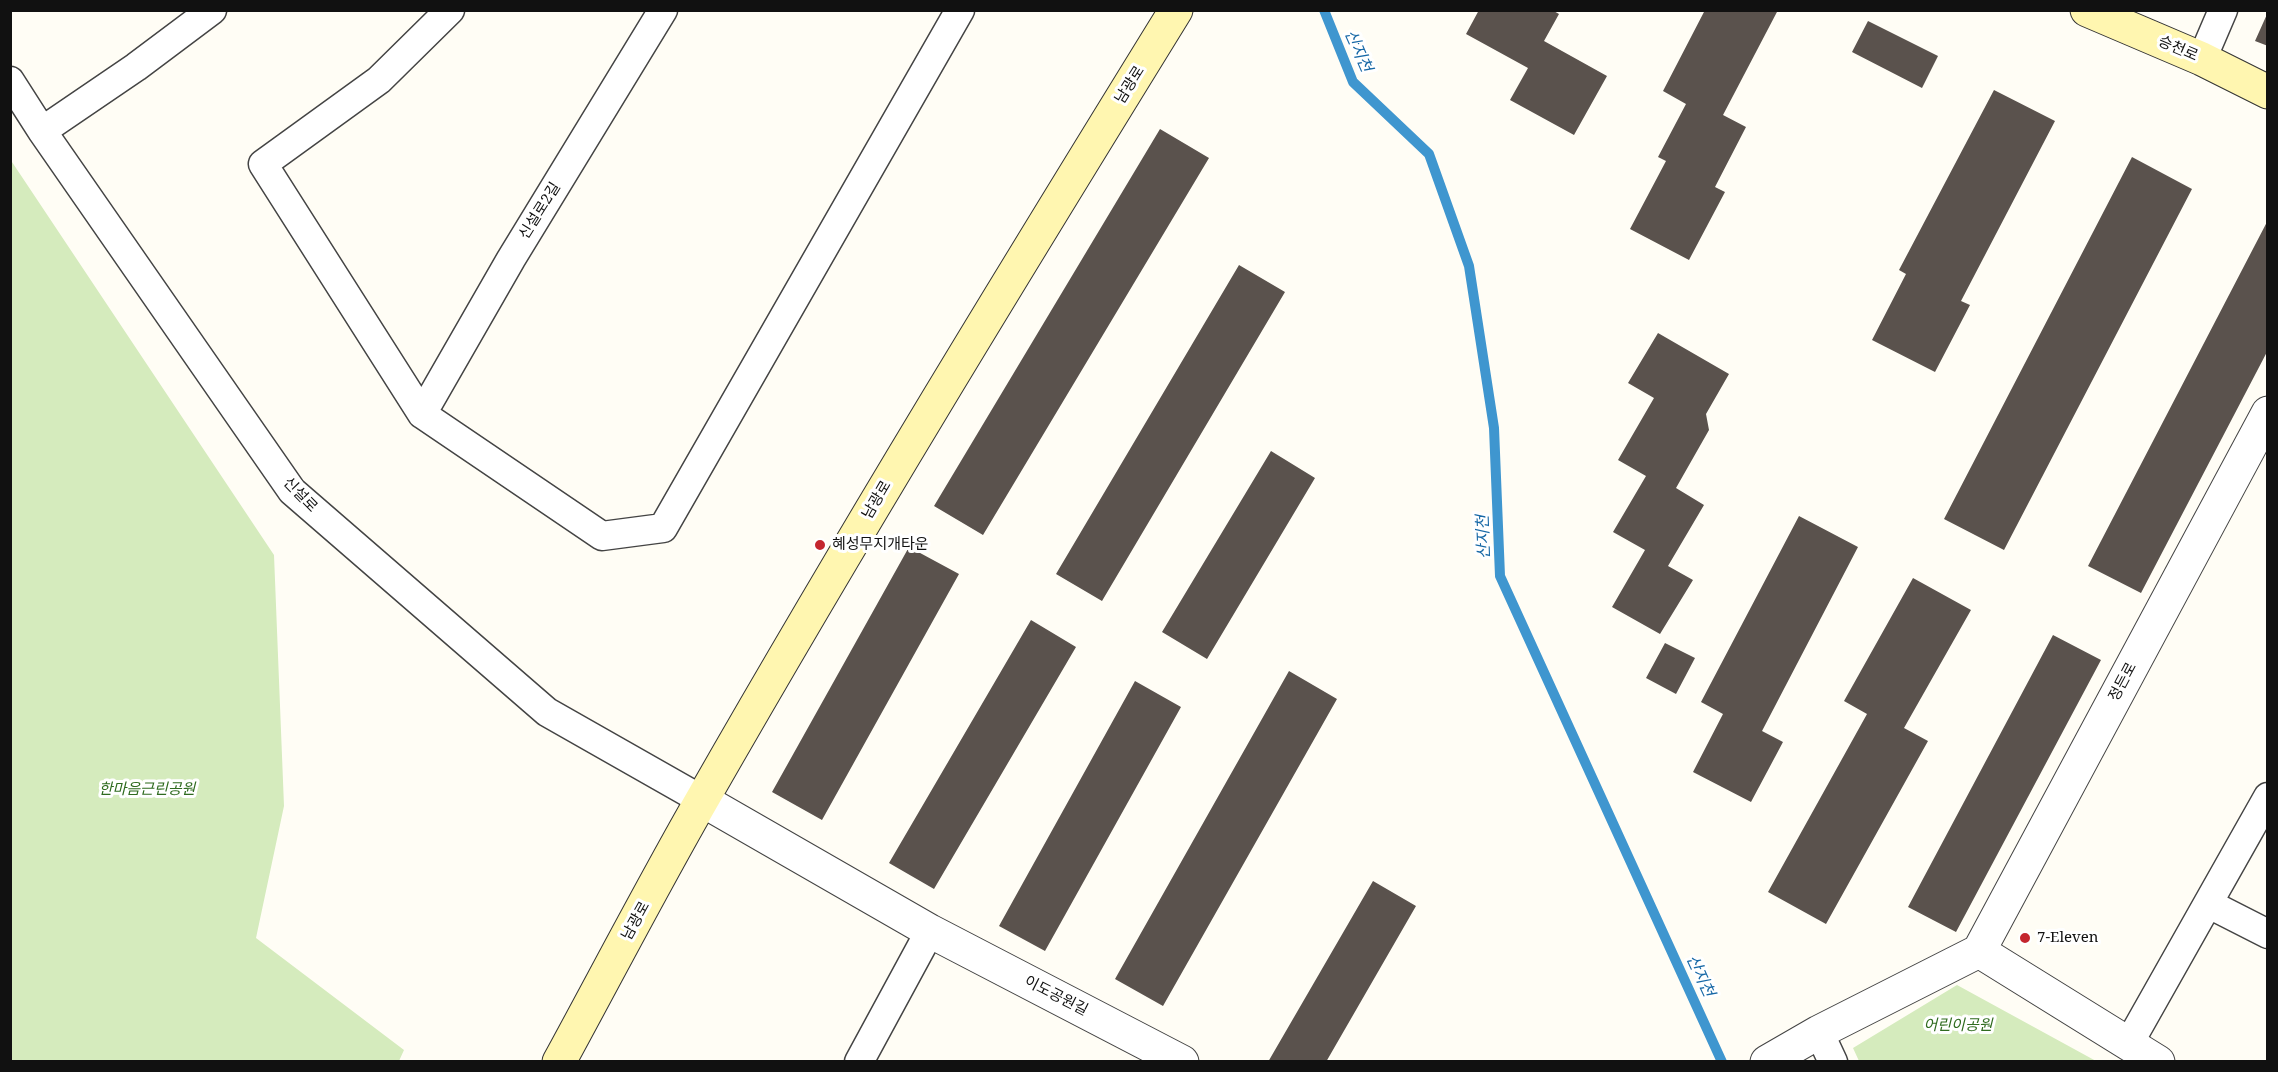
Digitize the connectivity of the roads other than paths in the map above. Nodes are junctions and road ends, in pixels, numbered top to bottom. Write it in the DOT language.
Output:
graph roads {
  1 [pos="212,10"];
  2 [pos="450,10"];
  3 [pos="663,10"];
  4 [pos="960,10"];
  5 [pos="1176,10"];
  6 [pos="2087,10"];
  7 [pos="2223,10"];
  8 [pos="2202,59"];
  9 [pos="10,81"];
  10 [pos="2268,92"];
  11 [pos="42,131"];
  12 [pos="2268,413"];
  13 [pos="422,414"];
  14 [pos="2268,797"];
  15 [pos="702,800"];
  16 [pos="2209,904"];
  17 [pos="930,931"];
  18 [pos="2268,934"];
  19 [pos="1979,951"];
  20 [pos="1819,1032"];
  21 [pos="2128,1045"];
  22 [pos="560,1062"];
  23 [pos="858,1062"];
  24 [pos="1182,1062"];
  25 [pos="1767,1062"];
  26 [pos="1833,1062"];
  27 [pos="2158,1062"];
  1 -- 11 [label="street"];
  2 -- 13 [label="street"];
  3 -- 13 [label="street, 신설로2길"];
  4 -- 13 [label="street"];
  5 -- 15 [label="main road, 남광로"];
  6 -- 8 [label="main road, 승천로"];
  7 -- 8 [label="street"];
  8 -- 10 [label="main road, 승천로"];
  9 -- 11 [label="street, 신설로"];
  11 -- 15 [label="street, 신설로"];
  12 -- 19 [label="street, 정든로"];
  14 -- 16 [label="street"];
  15 -- 17 [label="street, 이도공원길"];
  15 -- 22 [label="main road, 남광로"];
  16 -- 18 [label="street"];
  16 -- 21 [label="street"];
  17 -- 23 [label="street"];
  17 -- 24 [label="street, 이도공원길"];
  19 -- 20 [label="street"];
  19 -- 21 [label="street"];
  20 -- 25 [label="street"];
  20 -- 26 [label="street"];
  21 -- 27 [label="street"];
}
